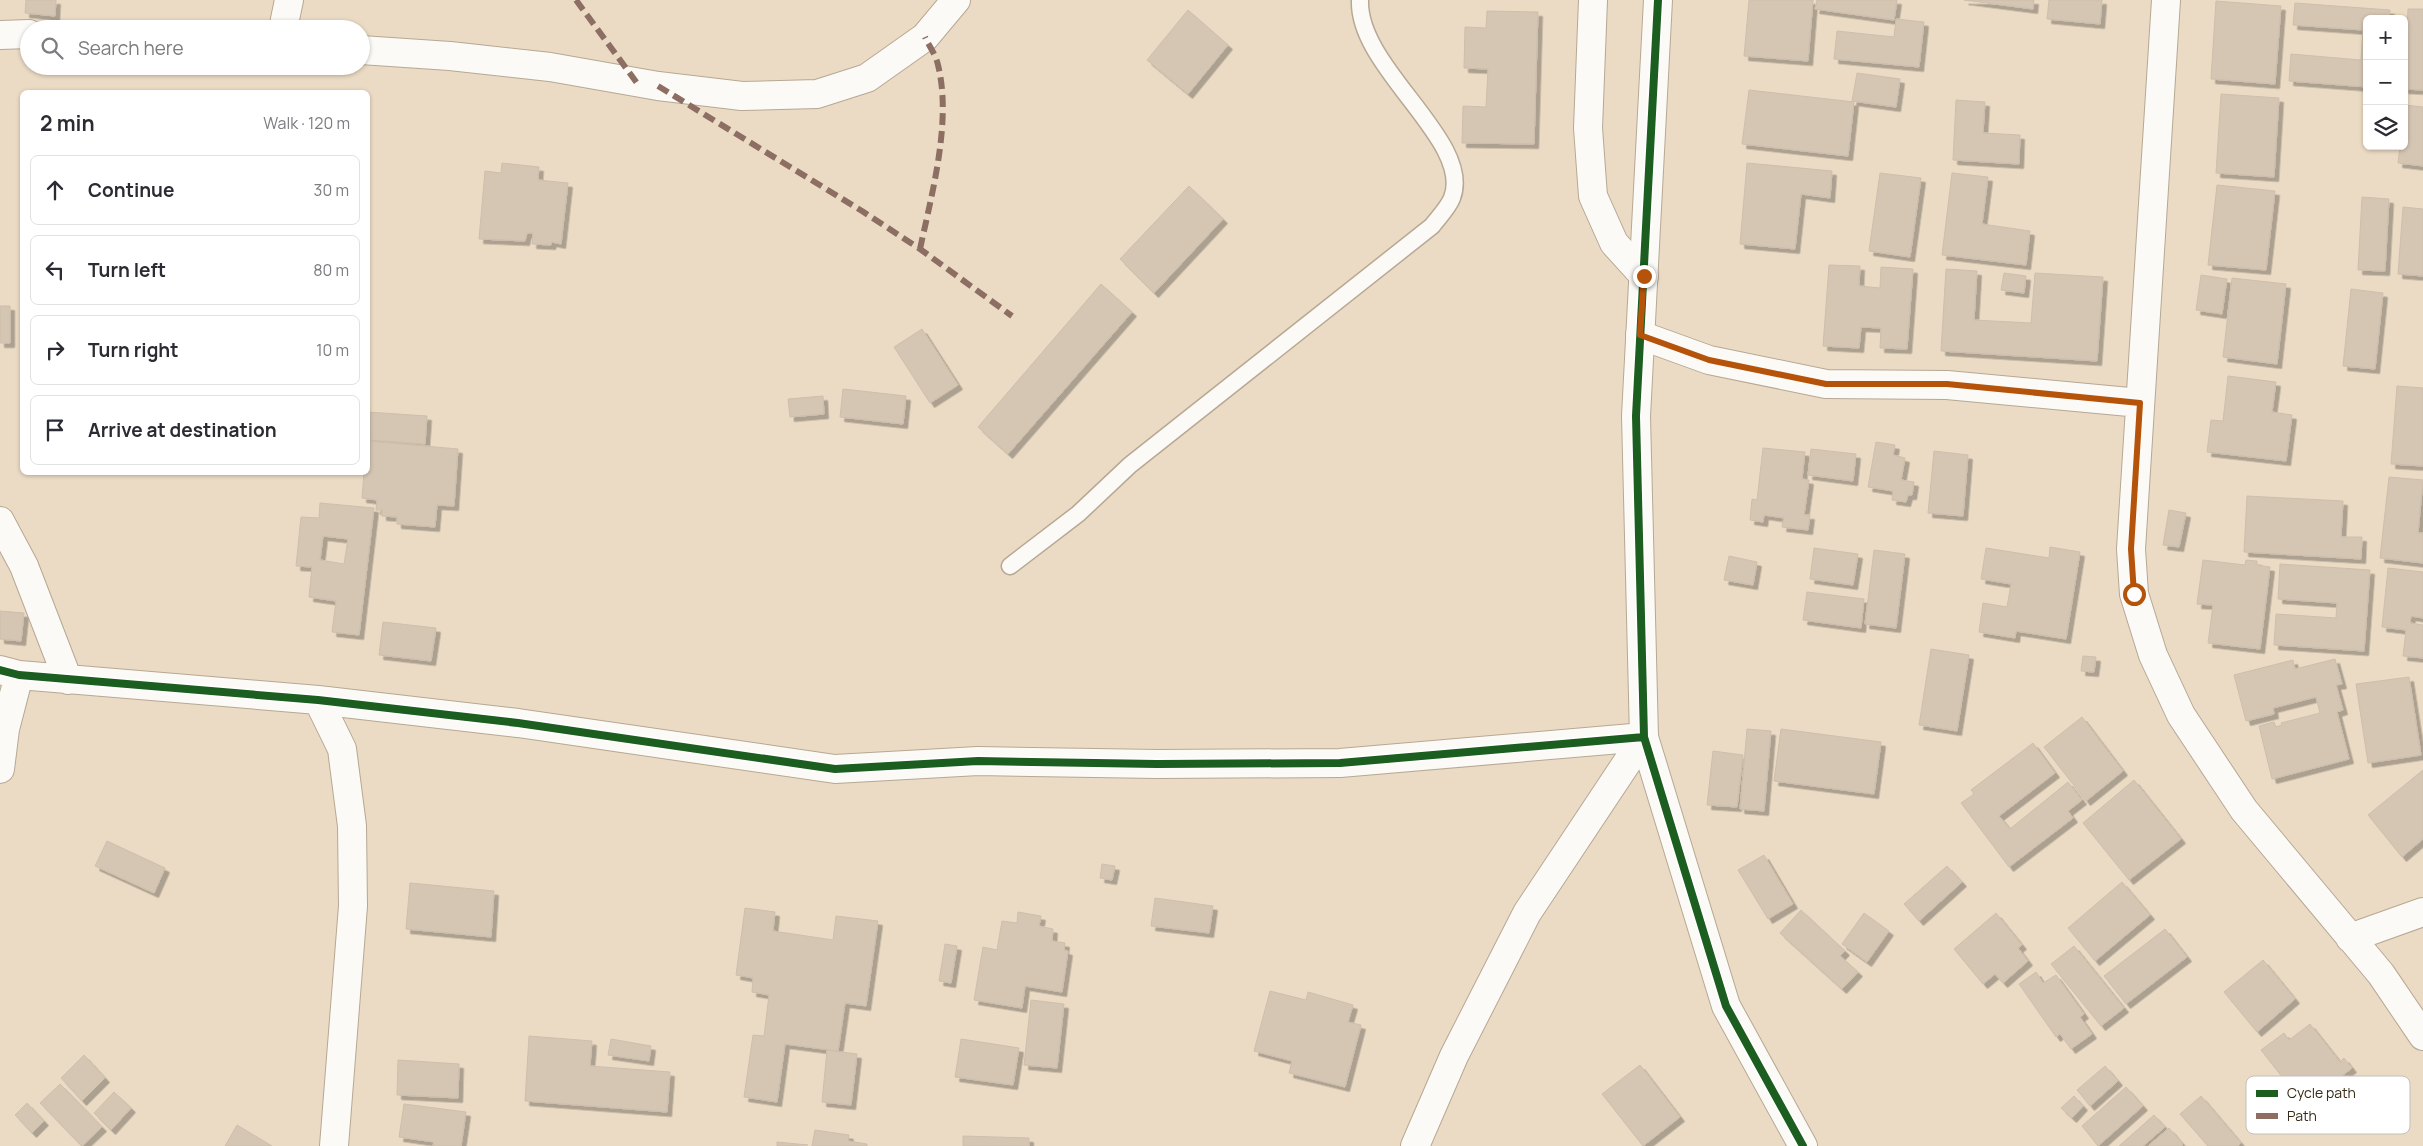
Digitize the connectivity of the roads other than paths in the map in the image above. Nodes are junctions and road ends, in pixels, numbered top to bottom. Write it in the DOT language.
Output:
graph roads {
  1 [pos="288,0"];
  2 [pos="956,0"];
  3 [pos="1360,0"];
  4 [pos="1593,0"];
  5 [pos="1658,0"];
  6 [pos="2166,0"];
  7 [pos="285,20"];
  8 [pos="20,34"];
  9 [pos="0,35"];
  10 [pos="370,51"];
  11 [pos="1644,276"];
  12 [pos="1640,335"];
  13 [pos="2140,403"];
  14 [pos="0,521"];
  15 [pos="1010,566"];
  16 [pos="10,673"];
  17 [pos="68,680"];
  18 [pos="318,700"];
  19 [pos="1644,737"];
  20 [pos="0,769"];
  21 [pos="2423,912"];
  22 [pos="2350,938"];
  23 [pos="2423,1036"];
  24 [pos="334,1146"];
  25 [pos="1415,1146"];
  26 [pos="1802,1146"];
  1 -- 7 [label="street"];
  2 -- 10 [label="street"];
  3 -- 15 [label="lane"];
  4 -- 11 [label="street"];
  5 -- 11 [label="street"];
  6 -- 13 [label="street"];
  8 -- 9 [label="street"];
  11 -- 12 [label="street"];
  12 -- 13 [label="street"];
  12 -- 19 [label="street"];
  13 -- 22 [label="street"];
  14 -- 17 [label="street"];
  16 -- 17 [label="street"];
  16 -- 20 [label="street"];
  17 -- 18 [label="street"];
  18 -- 19 [label="street"];
  18 -- 24 [label="street"];
  19 -- 25 [label="street"];
  19 -- 26 [label="street"];
  21 -- 22 [label="street"];
  22 -- 23 [label="street"];
}
